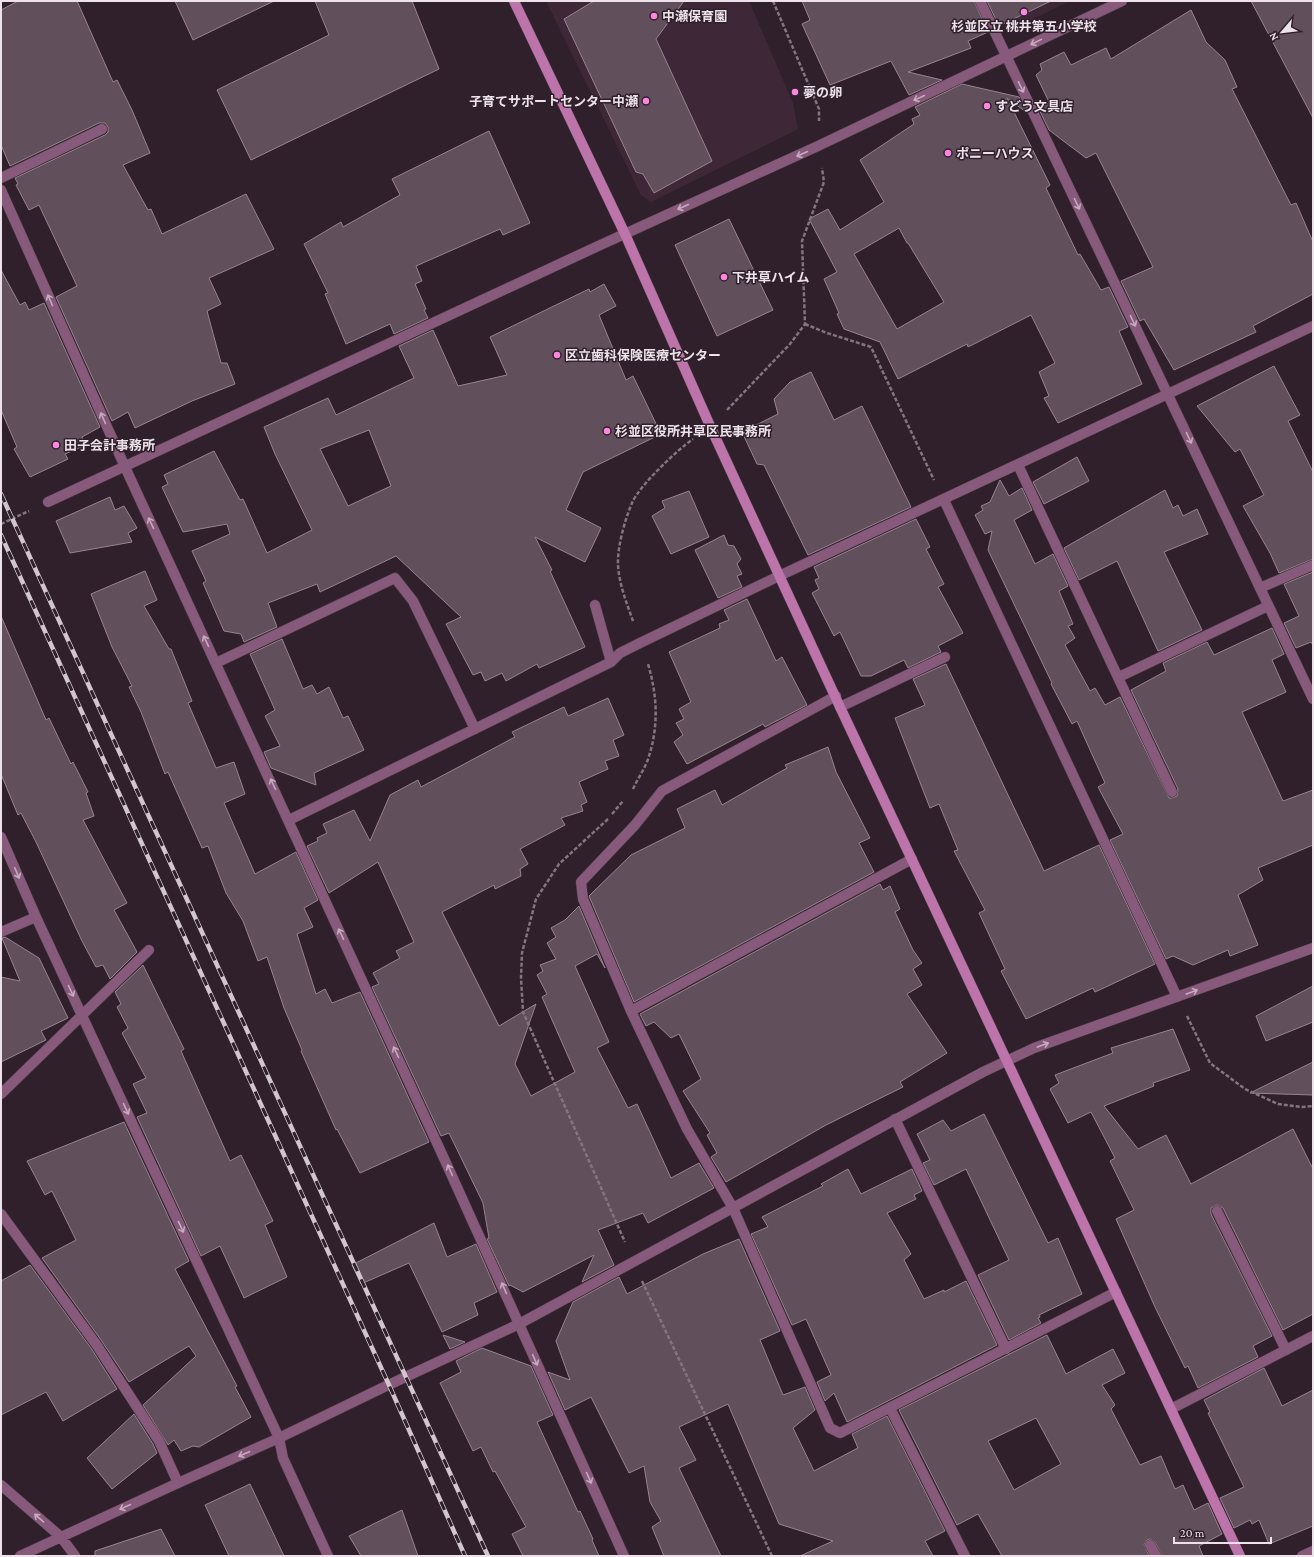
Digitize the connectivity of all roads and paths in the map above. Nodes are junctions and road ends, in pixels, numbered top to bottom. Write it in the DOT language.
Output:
graph roads {
  1 [pos="514,1"];
  2 [pos="980,1"];
  3 [pos="1122,1"];
  4 [pos="1006,56"];
  5 [pos="102,129"];
  6 [pos="1,178"];
  7 [pos="1,190"];
  8 [pos="625,234"];
  9 [pos="805,324"];
  10 [pos="1313,326"];
  11 [pos="1168,394"];
  12 [pos="1018,465"];
  13 [pos="125,466"];
  14 [pos="944,500"];
  15 [pos="48,502"];
  16 [pos="1,524"];
  17 [pos="1313,565"];
  18 [pos="779,576"];
  19 [pos="1260,588"];
  20 [pos="595,605"];
  21 [pos="1268,606"];
  22 [pos="945,658"];
  23 [pos="611,662"];
  24 [pos="216,663"];
  25 [pos="1119,677"];
  26 [pos="836,696"];
  27 [pos="1313,699"];
  28 [pos="840,707"];
  29 [pos="475,729"];
  30 [pos="1172,792"];
  31 [pos="289,820"];
  32 [pos="1,837"];
  33 [pos="912,858"];
  34 [pos="36,917"];
  35 [pos="1,932"];
  36 [pos="1313,948"];
  37 [pos="150,950"];
  38 [pos="1177,997"];
  39 [pos="631,1011"];
  40 [pos="82,1016"];
  41 [pos="1007,1060"];
  42 [pos="1,1094"];
  43 [pos="1313,1106"];
  44 [pos="895,1119"];
  45 [pos="733,1208"];
  46 [pos="1217,1211"];
  47 [pos="1,1214"];
  48 [pos="1116,1292"];
  49 [pos="519,1324"];
  50 [pos="1313,1336"];
  51 [pos="1006,1349"];
  52 [pos="1286,1350"];
  53 [pos="890,1408"];
  54 [pos="1171,1409"];
  55 [pos="279,1438"];
  56 [pos="178,1482"];
  57 [pos="1,1485"];
  58 [pos="60,1537"];
  59 [pos="1150,1545"];
  60 [pos="1313,1551"];
  61 [pos="20,1556"];
  62 [pos="75,1556"];
  63 [pos="328,1556"];
  64 [pos="624,1556"];
  65 [pos="965,1556"];
  66 [pos="1156,1556"];
  67 [pos="1240,1556"];
  68 [pos="1302,1556"];
  1 -- 8 [label="street"];
  2 -- 4 [label="street"];
  3 -- 4 [label="street, one-way"];
  4 -- 8 [label="street, one-way"];
  4 -- 11 [label="street, one-way"];
  5 -- 6 [label="street"];
  13 -- 7 [label="street, one-way"];
  8 -- 13 [label="street"];
  8 -- 18 [label="street"];
  9 -- 14 [label="path"];
  10 -- 11 [label="street"];
  11 -- 12 [label="street"];
  11 -- 19 [label="street, one-way"];
  12 -- 14 [label="street"];
  12 -- 25 [label="street"];
  13 -- 15 [label="street"];
  24 -- 13 [label="street, one-way"];
  14 -- 18 [label="street"];
  14 -- 38 [label="street"];
  15 -- 16 [label="path"];
  17 -- 19 [label="street"];
  18 -- 23 [label="street"];
  18 -- 26 [label="street"];
  19 -- 21 [label="street"];
  20 -- 23 [label="street"];
  21 -- 25 [label="street"];
  21 -- 27 [label="street"];
  22 -- 28 [label="street"];
  23 -- 29 [label="street"];
  24 -- 29 [label="street"];
  31 -- 24 [label="street, one-way"];
  25 -- 30 [label="street"];
  26 -- 28 [label="street"];
  26 -- 39 [label="street"];
  28 -- 33 [label="street"];
  29 -- 31 [label="street"];
  49 -- 31 [label="street, one-way"];
  32 -- 34 [label="street, one-way"];
  33 -- 39 [label="street"];
  33 -- 41 [label="street"];
  34 -- 35 [label="street"];
  34 -- 40 [label="street, one-way"];
  38 -- 36 [label="street, one-way"];
  37 -- 40 [label="street"];
  41 -- 38 [label="street, one-way"];
  38 -- 43 [label="path"];
  39 -- 45 [label="street"];
  40 -- 42 [label="street"];
  40 -- 55 [label="street, one-way"];
  41 -- 44 [label="street"];
  41 -- 48 [label="street"];
  44 -- 45 [label="street"];
  44 -- 51 [label="street"];
  45 -- 49 [label="street"];
  45 -- 53 [label="street"];
  46 -- 52 [label="street"];
  47 -- 56 [label="street"];
  48 -- 51 [label="street"];
  48 -- 54 [label="street"];
  49 -- 55 [label="street"];
  49 -- 64 [label="street, one-way"];
  50 -- 52 [label="street"];
  51 -- 53 [label="street"];
  52 -- 54 [label="street"];
  53 -- 65 [label="street"];
  54 -- 67 [label="street"];
  55 -- 56 [label="street, one-way"];
  55 -- 63 [label="street"];
  56 -- 58 [label="street, one-way"];
  58 -- 57 [label="street, one-way"];
  58 -- 61 [label="street"];
  58 -- 62 [label="street"];
  59 -- 66 [label="street"];
  60 -- 68 [label="street"];
}
